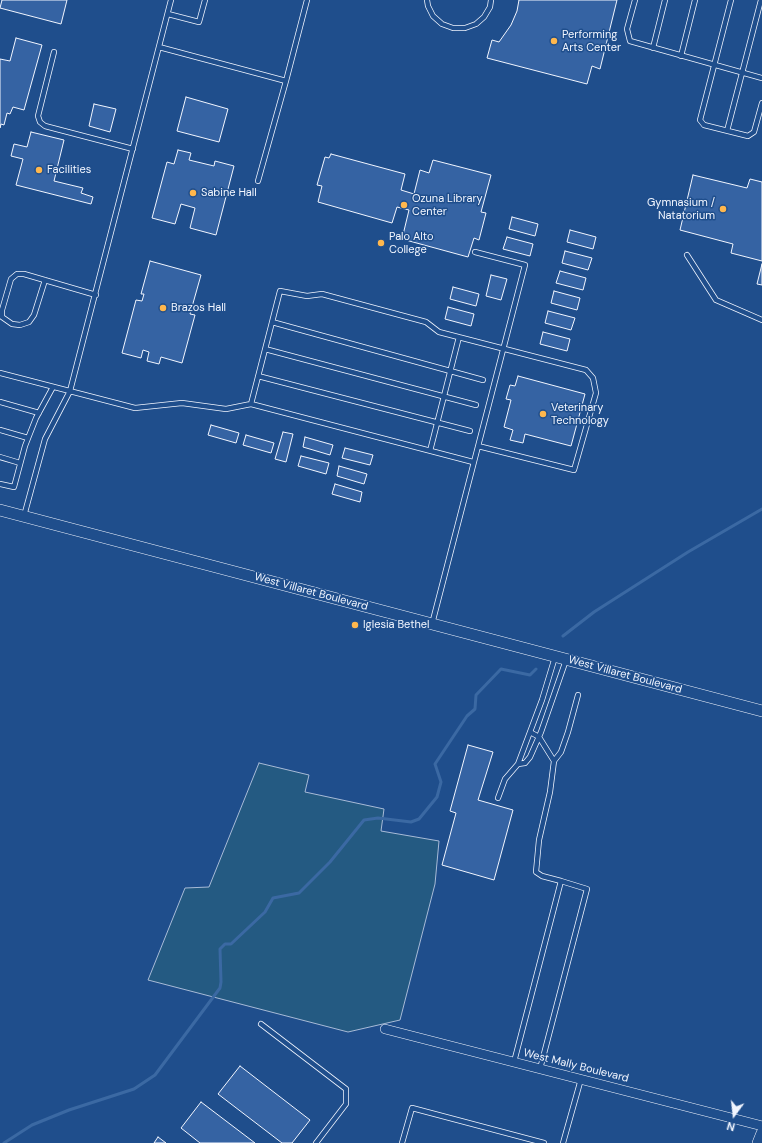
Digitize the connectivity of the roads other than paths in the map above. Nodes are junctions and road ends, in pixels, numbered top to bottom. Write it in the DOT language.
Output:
graph roads {
  1 [pos="171,0"];
  2 [pos="205,0"];
  3 [pos="307,0"];
  4 [pos="427,0"];
  5 [pos="491,0"];
  6 [pos="635,0"];
  7 [pos="665,0"];
  8 [pos="695,0"];
  9 [pos="731,0"];
  10 [pos="761,0"];
  11 [pos="168,14"];
  12 [pos="159,47"];
  13 [pos="653,48"];
  14 [pos="54,52"];
  15 [pos="681,56"];
  16 [pos="714,65"];
  17 [pos="742,73"];
  18 [pos="762,78"];
  19 [pos="286,81"];
  20 [pos="762,103"];
  21 [pos="727,131"];
  22 [pos="133,149"];
  23 [pos="258,181"];
  24 [pos="475,252"];
  25 [pos="687,255"];
  26 [pos="45,280"];
  27 [pos="96,295"];
  28 [pos="762,320"];
  29 [pos="272,322"];
  30 [pos="459,337"];
  31 [pos="265,349"];
  32 [pos="504,349"];
  33 [pos="450,371"];
  34 [pos="0,373"];
  35 [pos="258,376"];
  36 [pos="483,380"];
  37 [pos="53,387"];
  38 [pos="70,392"];
  39 [pos="444,397"];
  40 [pos="0,402"];
  41 [pos="250,404"];
  42 [pos="476,406"];
  43 [pos="39,413"];
  44 [pos="437,422"];
  45 [pos="0,430"];
  46 [pos="470,431"];
  47 [pos="28,438"];
  48 [pos="478,446"];
  49 [pos="430,451"];
  50 [pos="0,457"];
  51 [pos="473,462"];
  52 [pos="20,463"];
  53 [pos="0,484"];
  54 [pos="0,510"];
  55 [pos="24,517"];
  56 [pos="431,624"];
  57 [pos="555,656"];
  58 [pos="566,660"];
  59 [pos="578,695"];
  60 [pos="762,711"];
  61 [pos="530,732"];
  62 [pos="539,737"];
  63 [pos="554,761"];
  64 [pos="518,764"];
  65 [pos="498,798"];
  66 [pos="561,882"];
  67 [pos="261,1024"];
  68 [pos="385,1029"];
  69 [pos="514,1062"];
  70 [pos="540,1069"];
  71 [pos="581,1079"];
  72 [pos="762,1126"];
  73 [pos="762,1133"];
  74 [pos="316,1143"];
  75 [pos="402,1143"];
  76 [pos="544,1143"];
  77 [pos="563,1143"];
  78 [pos="758,1143"];
  1 -- 11 [label="lane"];
  2 -- 11 [label="lane"];
  3 -- 19 [label="lane"];
  4 -- 5 [label="lane"];
  6 -- 13 [label="lane"];
  7 -- 13 [label="lane"];
  8 -- 15 [label="lane"];
  9 -- 16 [label="lane"];
  10 -- 17 [label="lane"];
  11 -- 12 [label="lane"];
  12 -- 19 [label="lane"];
  12 -- 22 [label="lane"];
  13 -- 15 [label="lane"];
  14 -- 22 [label="lane"];
  15 -- 16 [label="lane"];
  16 -- 17 [label="lane"];
  16 -- 21 [label="lane"];
  17 -- 18 [label="lane"];
  17 -- 21 [label="lane"];
  19 -- 23 [label="lane"];
  20 -- 21 [label="lane"];
  22 -- 27 [label="lane"];
  24 -- 32 [label="lane"];
  25 -- 28 [label="lane"];
  26 -- 26 [label="lane"];
  26 -- 27 [label="lane"];
  27 -- 38 [label="lane"];
  29 -- 30 [label="lane"];
  29 -- 31 [label="lane"];
  29 -- 33 [label="lane"];
  30 -- 32 [label="lane"];
  30 -- 33 [label="lane"];
  31 -- 35 [label="lane"];
  31 -- 39 [label="lane"];
  32 -- 48 [label="lane"];
  32 -- 48 [label="lane"];
  33 -- 36 [label="lane"];
  33 -- 39 [label="lane"];
  34 -- 37 [label="lane"];
  35 -- 41 [label="lane"];
  35 -- 44 [label="lane"];
  37 -- 38 [label="lane"];
  37 -- 43 [label="lane"];
  38 -- 41 [label="lane"];
  38 -- 55 [label="lane"];
  39 -- 42 [label="lane"];
  39 -- 44 [label="lane"];
  40 -- 43 [label="lane"];
  41 -- 49 [label="lane"];
  43 -- 47 [label="lane"];
  44 -- 46 [label="lane"];
  44 -- 49 [label="lane"];
  45 -- 47 [label="lane"];
  47 -- 52 [label="lane"];
  48 -- 51 [label="lane"];
  49 -- 51 [label="lane"];
  50 -- 52 [label="lane"];
  51 -- 56 [label="lane"];
  52 -- 53 [label="lane"];
  54 -- 55 [label="street, West Villaret Boulevard"];
  55 -- 56 [label="street, West Villaret Boulevard"];
  56 -- 57 [label="street, West Villaret Boulevard"];
  57 -- 58 [label="street, West Villaret Boulevard"];
  57 -- 61 [label="lane"];
  58 -- 60 [label="street, West Villaret Boulevard"];
  58 -- 62 [label="lane"];
  59 -- 63 [label="lane"];
  61 -- 62 [label="lane"];
  61 -- 64 [label="lane"];
  62 -- 63 [label="lane"];
  62 -- 64 [label="lane"];
  63 -- 66 [label="lane"];
  64 -- 65 [label="lane"];
  66 -- 69 [label="lane"];
  66 -- 70 [label="lane"];
  67 -- 74 [label="lane"];
  68 -- 69 [label="street, West Mally Boulevard"];
  69 -- 70 [label="street, West Mally Boulevard"];
  70 -- 71 [label="street, West Mally Boulevard"];
  71 -- 72 [label="street, West Mally Boulevard"];
  71 -- 77 [label="lane"];
  73 -- 78 [label="street"];
  75 -- 76 [label="lane"];
}
